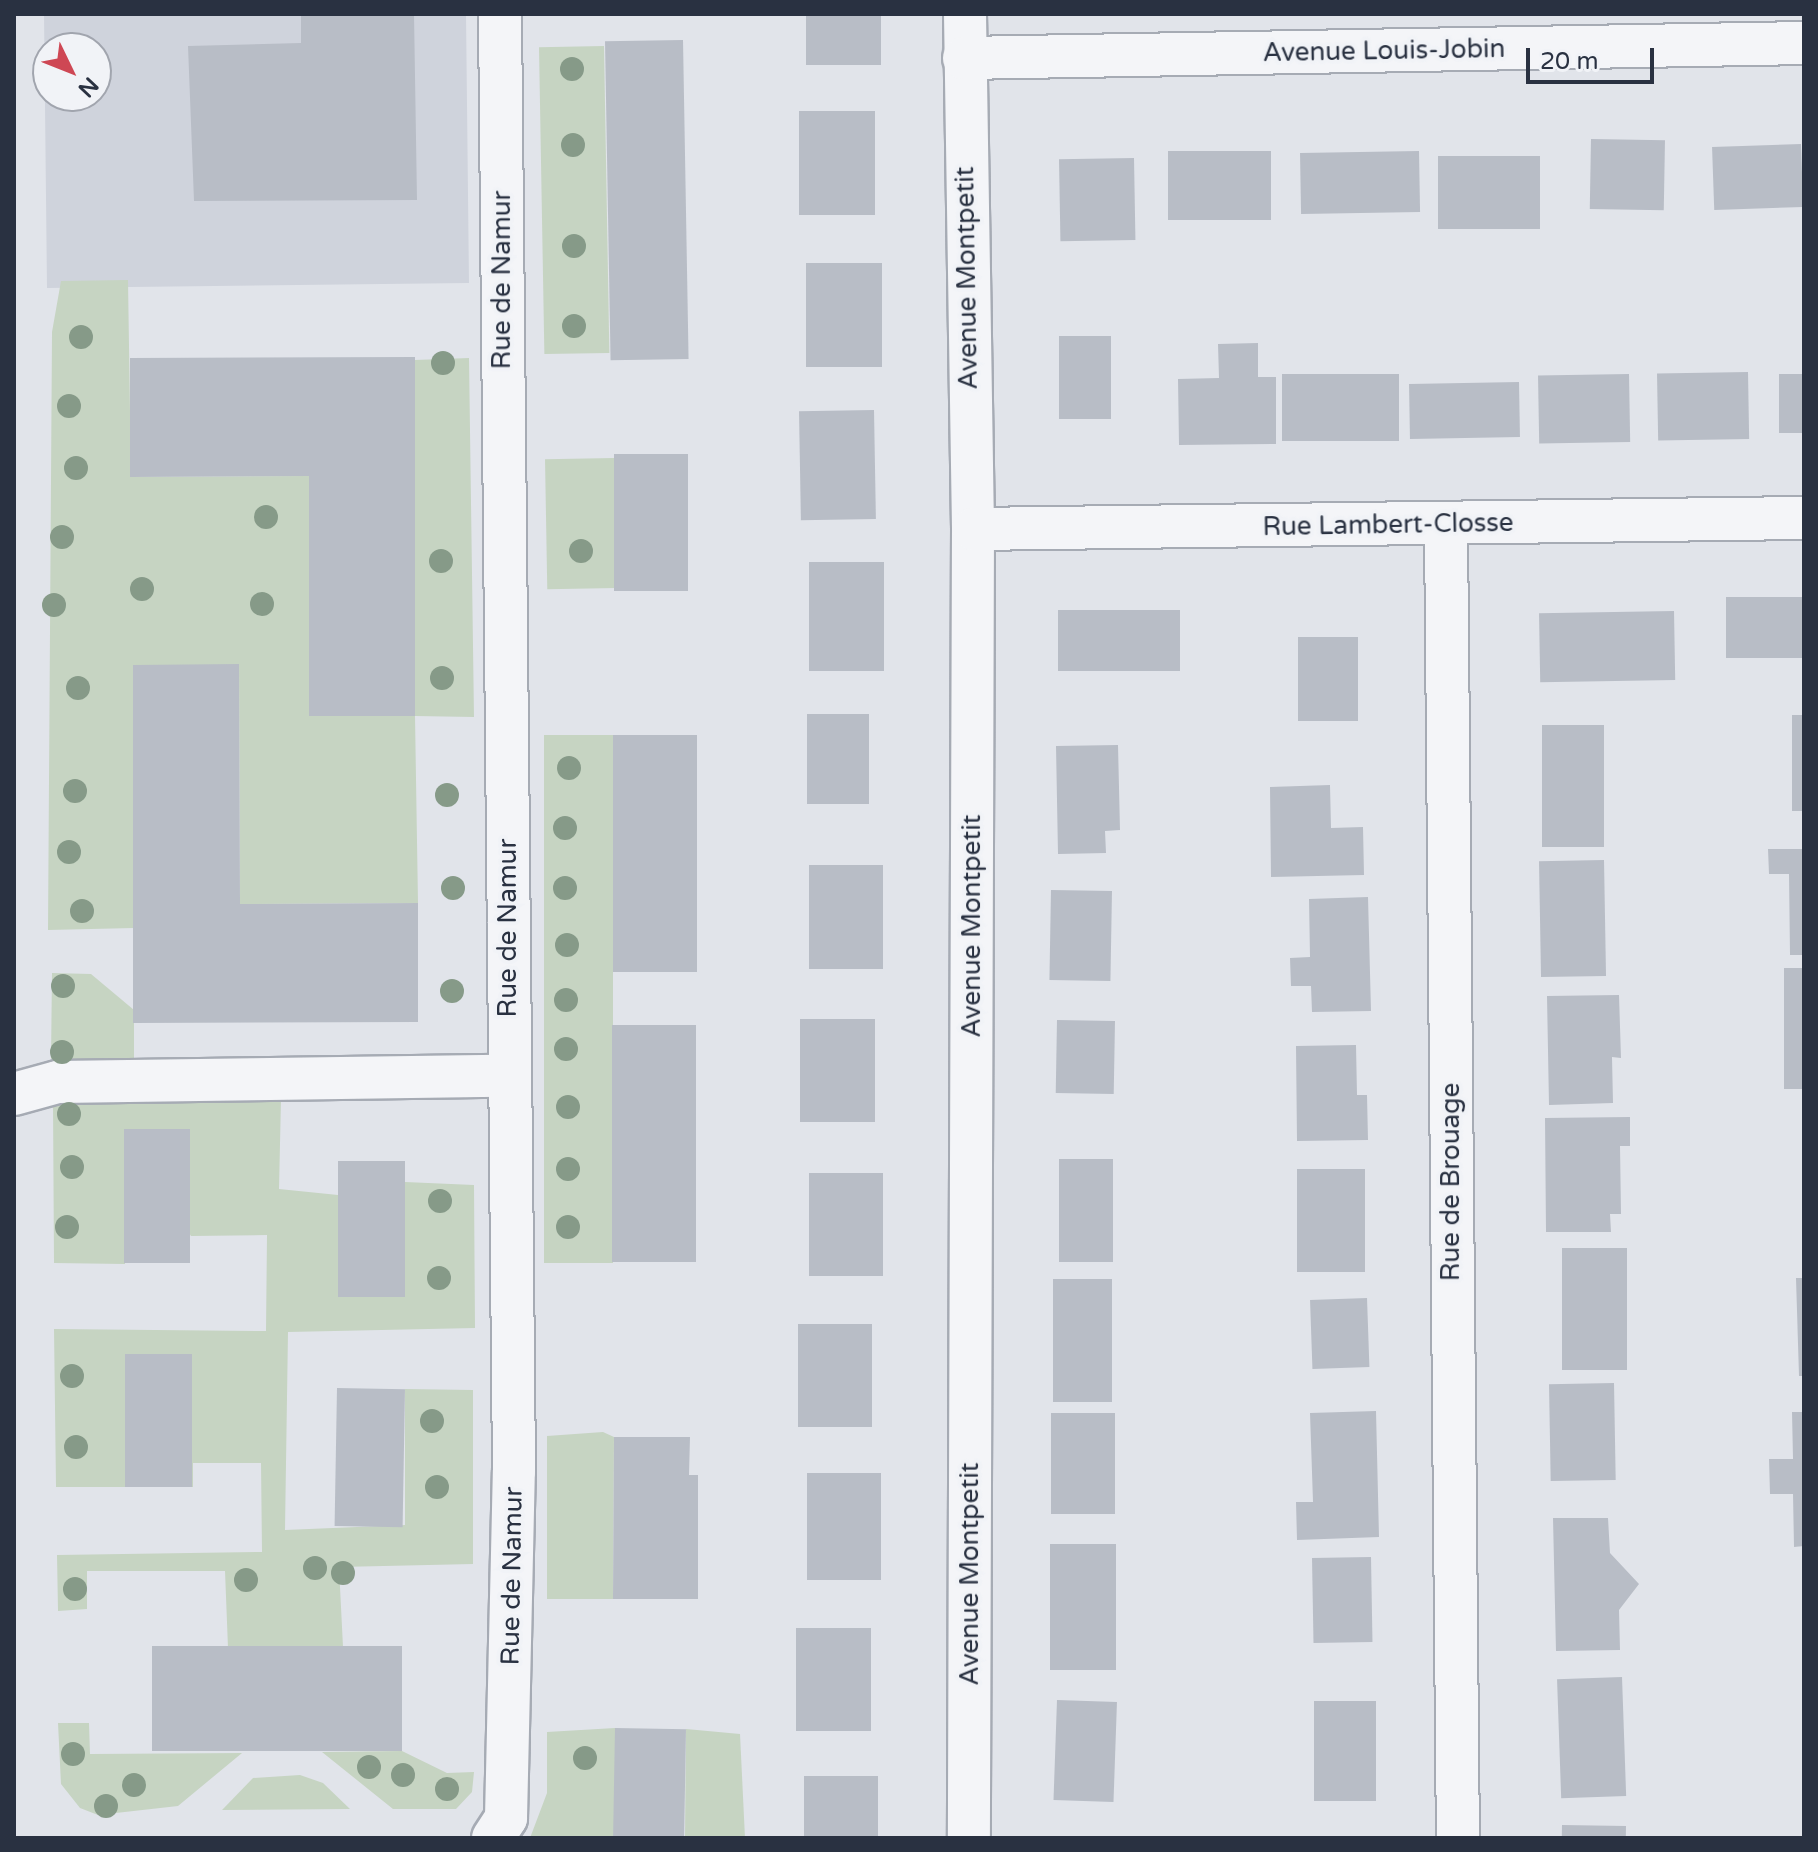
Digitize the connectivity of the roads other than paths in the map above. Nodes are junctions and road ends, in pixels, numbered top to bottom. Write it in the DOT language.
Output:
graph roads {
  1 [pos="500,14"];
  2 [pos="965,14"];
  3 [pos="1804,43"];
  4 [pos="964,58"];
  5 [pos="1804,518"];
  6 [pos="1446,526"];
  7 [pos="973,529"];
  8 [pos="509,1076"];
  9 [pos="14,1094"];
  10 [pos="493,1838"];
  11 [pos="969,1838"];
  12 [pos="1458,1838"];
  1 -- 8 [label="street, Rue de Namur"];
  2 -- 4 [label="street, Avenue Montpetit"];
  3 -- 4 [label="street, Avenue Louis-Jobin"];
  4 -- 7 [label="street, Avenue Montpetit"];
  5 -- 6 [label="street, Rue Lambert-Closse"];
  6 -- 7 [label="street, Rue Lambert-Closse"];
  6 -- 12 [label="street, Rue de Brouage"];
  7 -- 11 [label="street, Avenue Montpetit"];
  8 -- 9 [label="street"];
  8 -- 10 [label="street, Rue de Namur"];
}
